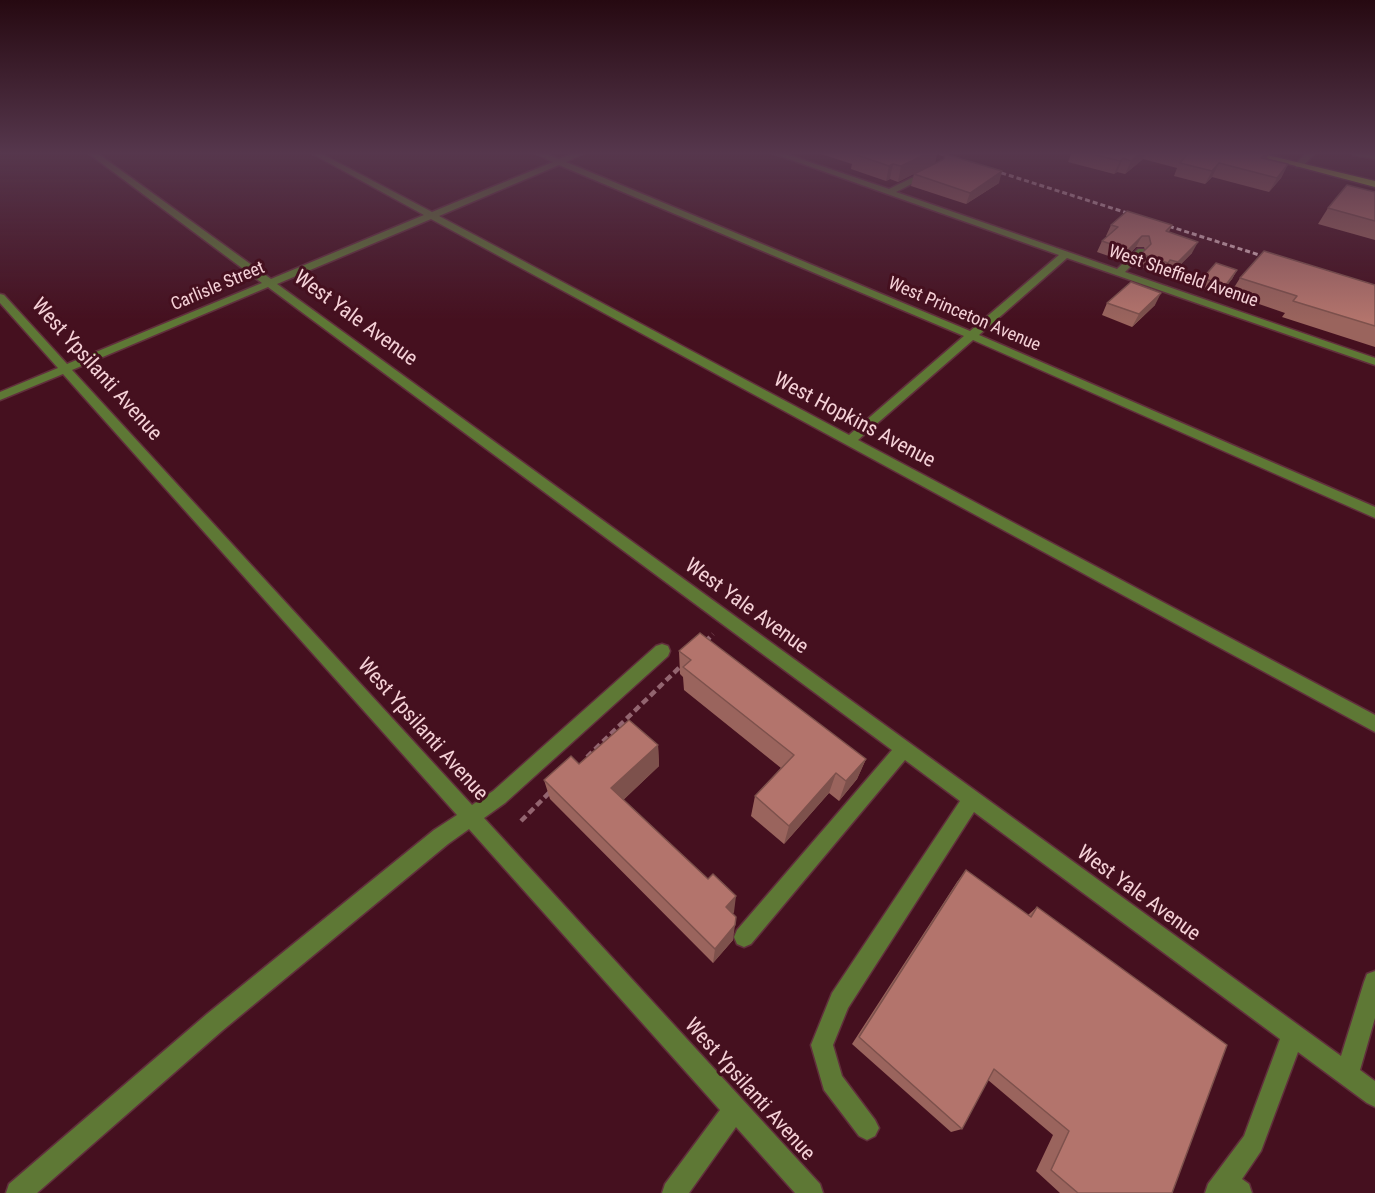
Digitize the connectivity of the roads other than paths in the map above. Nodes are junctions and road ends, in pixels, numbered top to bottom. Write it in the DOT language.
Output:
graph roads {
  1 [pos="169,209"];
  2 [pos="418,209"];
  3 [pos="448,209"];
  4 [pos="670,209"];
  5 [pos="937,209"];
  6 [pos="431,216"];
  7 [pos="1142,251"];
  8 [pos="1066,254"];
  9 [pos="1119,272"];
  10 [pos="271,283"];
  11 [pos="0,297"];
  12 [pos="971,335"];
  13 [pos="1375,362"];
  14 [pos="65,369"];
  15 [pos="0,396"];
  16 [pos="849,441"];
  17 [pos="1375,513"];
  18 [pos="662,651"];
  19 [pos="1375,724"];
  20 [pos="904,748"];
  21 [pos="972,799"];
  22 [pos="471,816"];
  23 [pos="744,937"];
  24 [pos="1375,982"];
  25 [pos="1293,1034"];
  26 [pos="1347,1074"];
  27 [pos="1375,1095"];
  28 [pos="735,1109"];
  29 [pos="867,1128"];
  30 [pos="1227,1189"];
  31 [pos="18,1193"];
  32 [pos="674,1193"];
  33 [pos="811,1193"];
  1 -- 10 [label="street, West Yale Avenue"];
  2 -- 6 [label="street, West Hopkins Avenue"];
  3 -- 6 [label="street, Carlisle Street"];
  4 -- 12 [label="street, West Princeton Avenue"];
  5 -- 8 [label="street, West Sheffield Avenue"];
  6 -- 10 [label="street, Carlisle Street"];
  6 -- 16 [label="street, West Hopkins Avenue"];
  7 -- 9 [label="street"];
  8 -- 9 [label="street, West Sheffield Avenue"];
  8 -- 12 [label="street"];
  9 -- 13 [label="street, West Sheffield Avenue"];
  10 -- 14 [label="street, Carlisle Street"];
  10 -- 20 [label="street, West Yale Avenue"];
  11 -- 14 [label="street, West Ypsilanti Avenue"];
  12 -- 16 [label="street"];
  12 -- 17 [label="street, West Princeton Avenue"];
  14 -- 15 [label="street, Carlisle Street"];
  14 -- 22 [label="street, West Ypsilanti Avenue"];
  16 -- 19 [label="street, West Hopkins Avenue"];
  18 -- 22 [label="street"];
  20 -- 21 [label="street, West Yale Avenue"];
  20 -- 23 [label="street"];
  21 -- 25 [label="street, West Yale Avenue"];
  21 -- 29 [label="street"];
  22 -- 28 [label="street, West Ypsilanti Avenue"];
  22 -- 31 [label="street"];
  24 -- 26 [label="street"];
  25 -- 26 [label="street, West Yale Avenue"];
  25 -- 30 [label="street"];
  26 -- 27 [label="street, West Yale Avenue"];
  28 -- 32 [label="street"];
  28 -- 33 [label="street, West Ypsilanti Avenue"];
}
